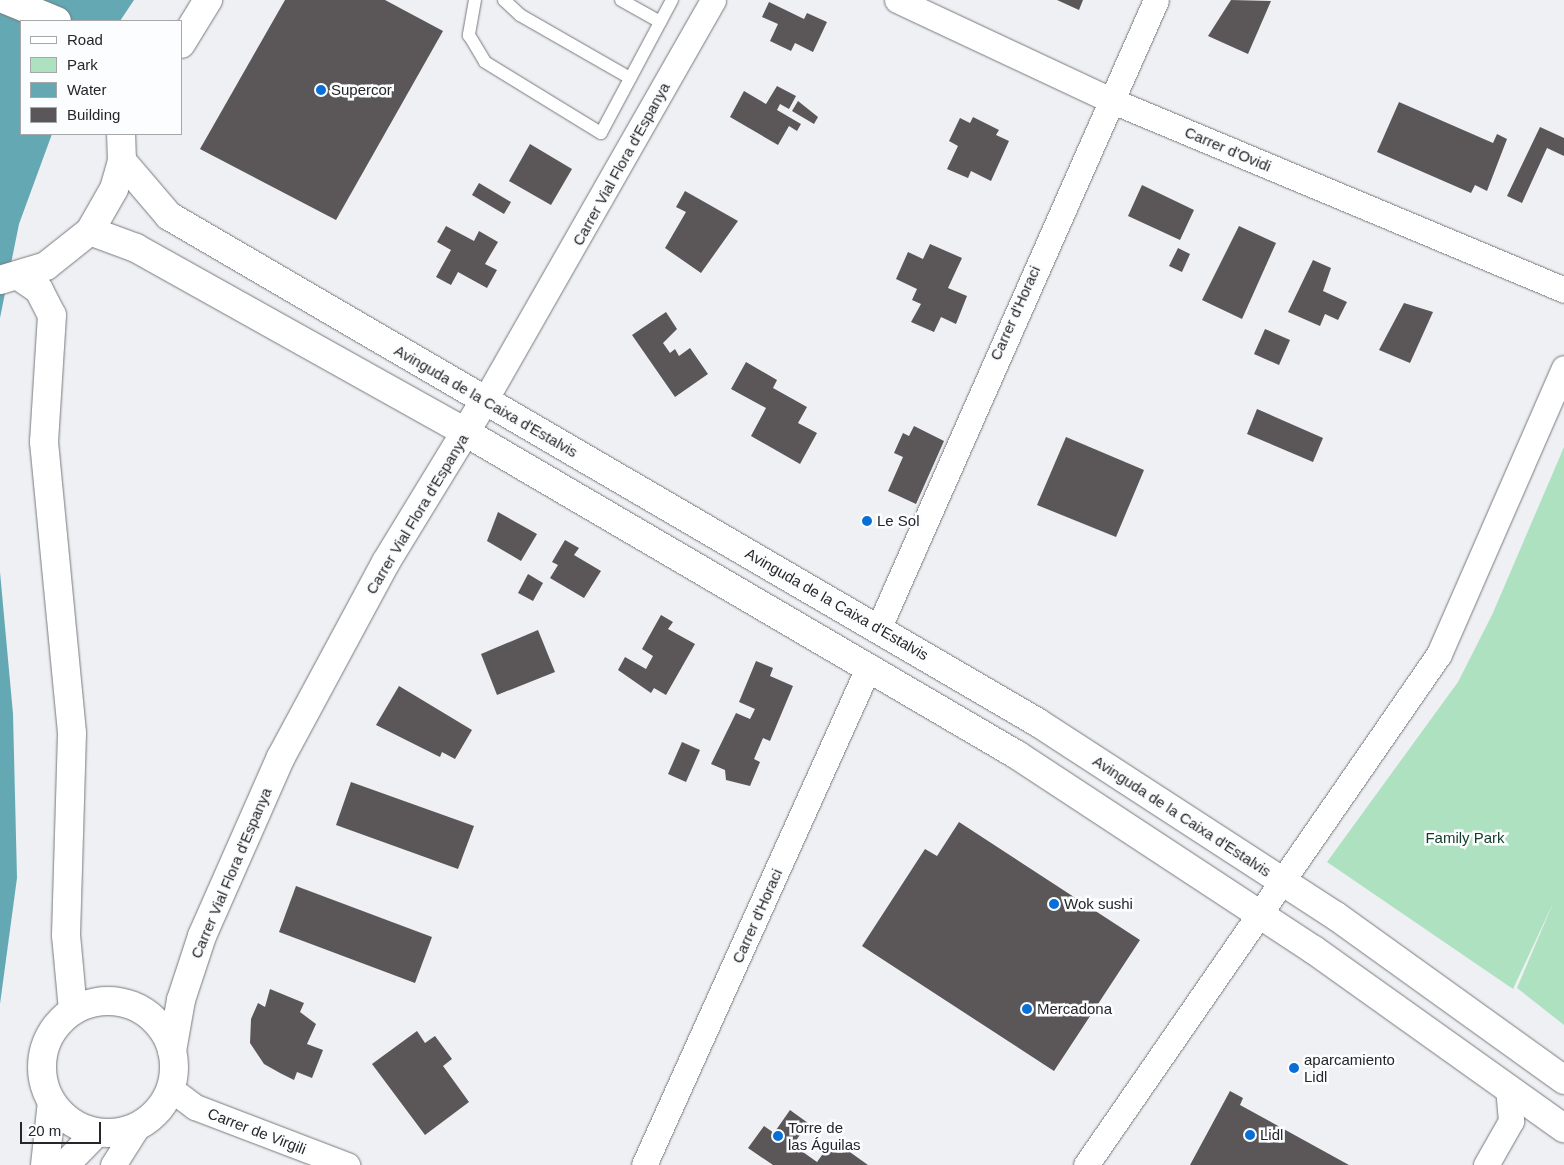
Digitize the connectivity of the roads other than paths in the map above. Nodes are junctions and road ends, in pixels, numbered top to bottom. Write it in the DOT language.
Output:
graph roads {
  1 [pos="6,0"];
  2 [pos="208,0"];
  3 [pos="475,0"];
  4 [pos="504,0"];
  5 [pos="621,0"];
  6 [pos="672,0"];
  7 [pos="713,0"];
  8 [pos="896,0"];
  9 [pos="1156,0"];
  10 [pos="56,20"];
  11 [pos="660,22"];
  12 [pos="182,42"];
  13 [pos="630,78"];
  14 [pos="1108,99"];
  15 [pos="123,144"];
  16 [pos="90,231"];
  17 [pos="10,278"];
  18 [pos="1564,290"];
  19 [pos="1564,368"];
  20 [pos="485,400"];
  21 [pos="466,432"];
  22 [pos="879,627"];
  23 [pos="869,666"];
  24 [pos="1282,880"];
  25 [pos="1260,914"];
  26 [pos="73,1011"];
  27 [pos="172,1051"];
  28 [pos="1558,1073"];
  29 [pos="1508,1087"];
  30 [pos="171,1089"];
  31 [pos="52,1102"];
  32 [pos="137,1127"];
  33 [pos="1564,1128"];
  34 [pos="96,1133"];
  35 [pos="1564,1142"];
  36 [pos="45,1165"];
  37 [pos="65,1165"];
  38 [pos="113,1165"];
  39 [pos="347,1165"];
  40 [pos="644,1165"];
  41 [pos="1086,1165"];
  42 [pos="1486,1165"];
  1 -- 10 [label="main road"];
  2 -- 12 [label="main road"];
  3 -- 13 [label="lane"];
  4 -- 13 [label="lane"];
  5 -- 11 [label="lane"];
  6 -- 11 [label="lane"];
  7 -- 20 [label="street, Carrer Vial Flora d'Espanya"];
  8 -- 14 [label="street, Carrer d'Ovidi"];
  9 -- 14 [label="street, Carrer d'Horaci"];
  11 -- 13 [label="lane"];
  14 -- 18 [label="street, Carrer d'Ovidi"];
  14 -- 22 [label="street, Carrer d'Horaci"];
  15 -- 16 [label="main road"];
  15 -- 20 [label="main road, Avinguda de la Caixa d'Estalvis"];
  16 -- 17 [label="main road"];
  16 -- 21 [label="main road"];
  17 -- 26 [label="main road"];
  19 -- 24 [label="street"];
  20 -- 21 [label="main road, Carrer Vial Flora d'Espanya"];
  20 -- 22 [label="main road, Avinguda de la Caixa d'Estalvis"];
  21 -- 23 [label="main road"];
  21 -- 27 [label="main road, Carrer Vial Flora d'Espanya"];
  22 -- 24 [label="main road, Avinguda de la Caixa d'Estalvis"];
  23 -- 25 [label="main road"];
  23 -- 40 [label="street, Carrer d'Horaci"];
  24 -- 25 [label="street"];
  24 -- 28 [label="main road, Avinguda de la Caixa d'Estalvis"];
  25 -- 29 [label="main road"];
  25 -- 41 [label="street"];
  26 -- 27 [label="main road"];
  26 -- 31 [label="main road"];
  27 -- 30 [label="main road"];
  29 -- 33 [label="main road"];
  29 -- 35 [label="street"];
  29 -- 42 [label="street"];
  30 -- 32 [label="main road"];
  30 -- 39 [label="street, Carrer de Virgili"];
  31 -- 34 [label="main road"];
  31 -- 36 [label="main road"];
  32 -- 34 [label="main road"];
  32 -- 38 [label="street"];
  34 -- 37 [label="main road"];
}
